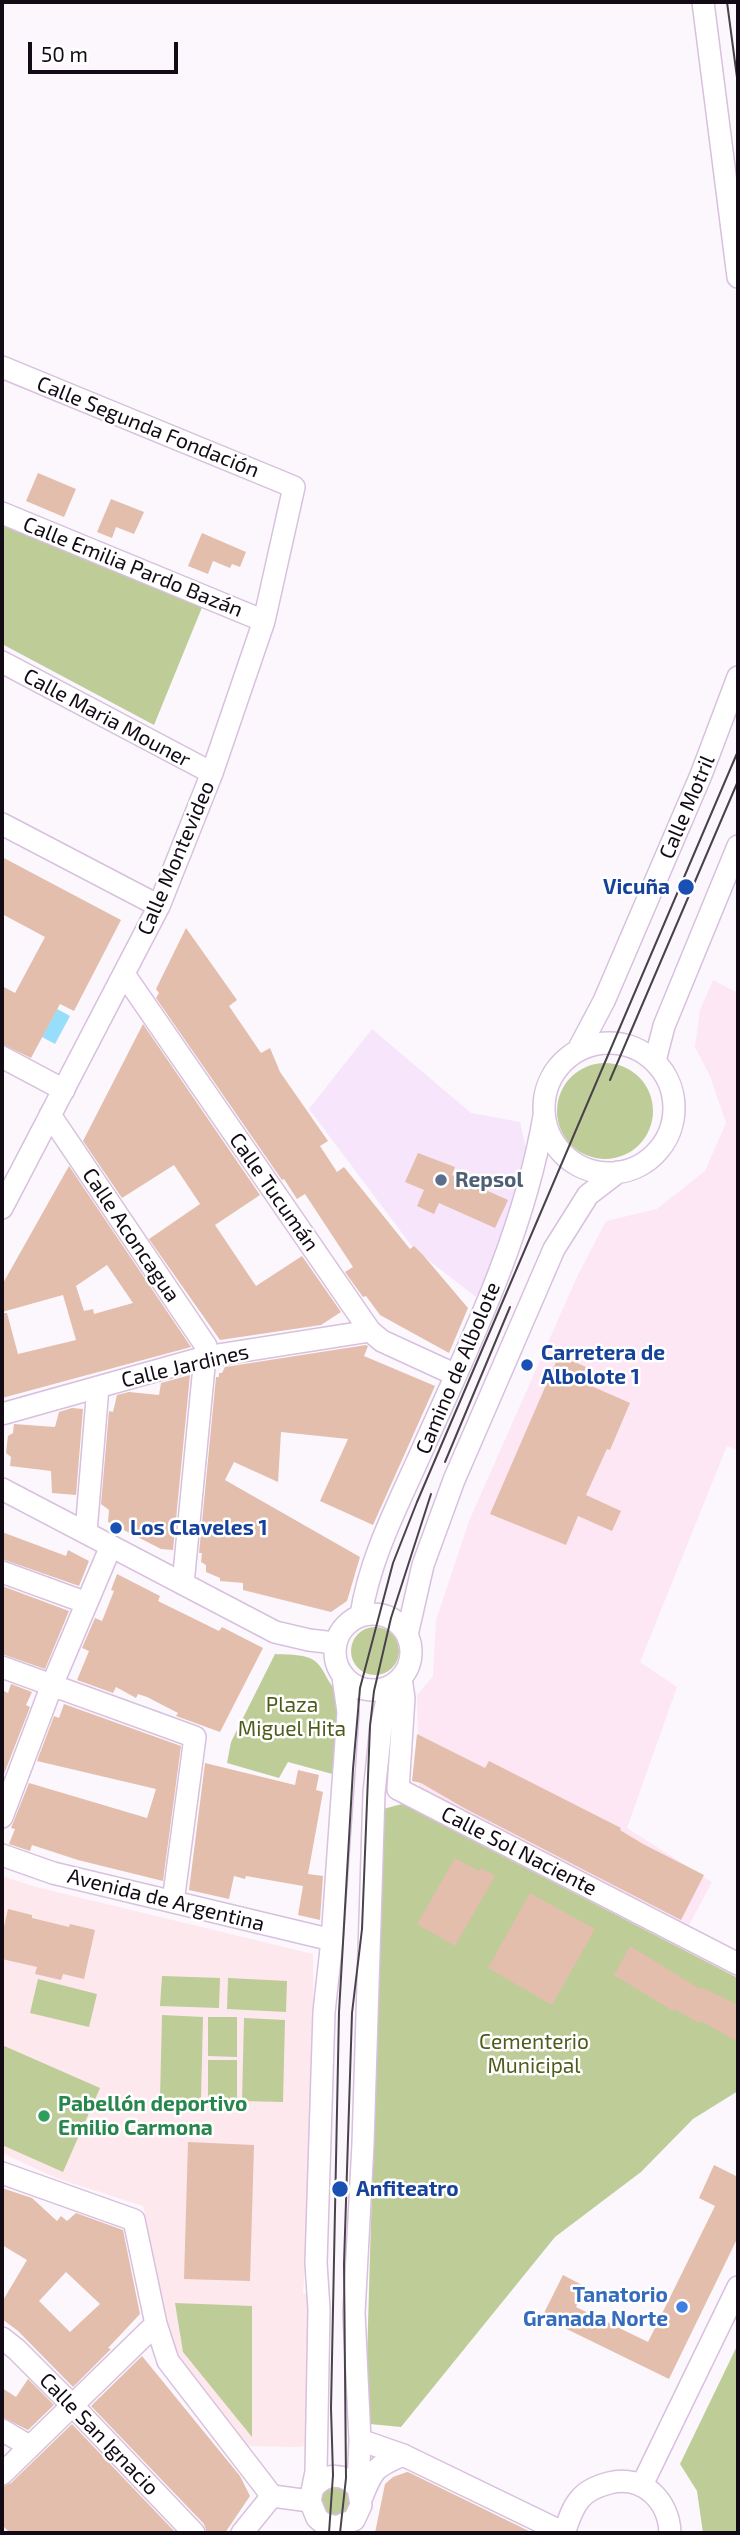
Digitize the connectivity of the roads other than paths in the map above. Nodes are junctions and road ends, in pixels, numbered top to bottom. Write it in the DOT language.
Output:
graph roads {
  1 [pos="703,2"];
  2 [pos="738,277"];
  3 [pos="2,368"];
  4 [pos="295,486"];
  5 [pos="2,513"];
  6 [pos="264,621"];
  7 [pos="2,662"];
  8 [pos="738,677"];
  9 [pos="212,773"];
  10 [pos="2,824"];
  11 [pos="738,846"];
  12 [pos="159,906"];
  13 [pos="124,974"];
  14 [pos="578,1050"];
  15 [pos="2,1057"];
  16 [pos="655,1061"];
  17 [pos="64,1090"];
  18 [pos="51,1115"];
  19 [pos="544,1116"];
  20 [pos="618,1172"];
  21 [pos="2,1209"];
  22 [pos="370,1331"];
  23 [pos="205,1357"];
  24 [pos="456,1375"];
  25 [pos="98,1387"];
  26 [pos="2,1414"];
  27 [pos="2,1489"];
  28 [pos="86,1532"];
  29 [pos="111,1546"];
  30 [pos="2,1572"];
  31 [pos="183,1584"];
  32 [pos="87,1603"];
  33 [pos="361,1615"];
  34 [pos="407,1635"];
  35 [pos="335,1643"];
  36 [pos="2,1667"];
  37 [pos="344,1677"];
  38 [pos="398,1681"];
  39 [pos="52,1685"];
  40 [pos="2,1816"];
  41 [pos="2,1855"];
  42 [pos="173,1902"];
  43 [pos="332,1940"];
  44 [pos="738,1964"];
  45 [pos="2,2173"];
  46 [pos="738,2287"];
  47 [pos="156,2324"];
  48 [pos="2,2338"];
  49 [pos="73,2406"];
  50 [pos="2,2430"];
  51 [pos="360,2440"];
  52 [pos="29,2446"];
  53 [pos="403,2455"];
  54 [pos="2,2474"];
  55 [pos="642,2485"];
  56 [pos="360,2494"];
  57 [pos="272,2496"];
  58 [pos="314,2510"];
  59 [pos="354,2527"];
  60 [pos="194,2533"];
  61 [pos="242,2533"];
  62 [pos="564,2533"];
  63 [pos="670,2533"];
  1 -- 2 [label="street"];
  3 -- 4 [label="street, Calle Segunda Fondación"];
  4 -- 6 [label="street, Calle Montevideo"];
  5 -- 6 [label="street, Calle Emilia Pardo Bazán"];
  6 -- 9 [label="street, Calle Montevideo"];
  7 -- 9 [label="street, Calle Maria Mouner"];
  8 -- 14 [label="street, Calle Motril"];
  9 -- 12 [label="street, Calle Montevideo"];
  10 -- 12 [label="street"];
  11 -- 16 [label="street"];
  12 -- 13 [label="street, Calle Montevideo"];
  13 -- 17 [label="street, Calle Montevideo"];
  13 -- 22 [label="street, Calle Tucumán"];
  14 -- 16 [label="street"];
  14 -- 19 [label="street"];
  15 -- 17 [label="street"];
  16 -- 20 [label="street"];
  17 -- 18 [label="street, Calle Montevideo"];
  18 -- 21 [label="street, Calle Montevideo"];
  18 -- 23 [label="street, Calle Aconcagua"];
  19 -- 20 [label="street"];
  19 -- 24 [label="street, Camino de Albolote"];
  20 -- 34 [label="street, Camino de Albolote"];
  22 -- 23 [label="street, Calle Jardines"];
  22 -- 24 [label="street, Calle Tucumán"];
  23 -- 25 [label="street, Calle Jardines"];
  23 -- 31 [label="street"];
  24 -- 33 [label="street, Camino de Albolote"];
  25 -- 26 [label="street, Calle Jardines"];
  25 -- 28 [label="street"];
  27 -- 28 [label="street"];
  28 -- 29 [label="street"];
  29 -- 31 [label="street"];
  29 -- 32 [label="street"];
  30 -- 32 [label="street"];
  31 -- 35 [label="street"];
  32 -- 39 [label="street"];
  33 -- 34 [label="street"];
  33 -- 35 [label="street"];
  34 -- 38 [label="street"];
  35 -- 37 [label="street"];
  36 -- 39 [label="street"];
  37 -- 38 [label="street"];
  37 -- 43 [label="street"];
  38 -- 44 [label="street, Calle Sol Naciente"];
  38 -- 51 [label="street"];
  39 -- 40 [label="street"];
  39 -- 42 [label="street"];
  41 -- 42 [label="street, Avenida de Argentina"];
  42 -- 43 [label="street, Avenida de Argentina"];
  43 -- 58 [label="street"];
  45 -- 47 [label="street"];
  46 -- 55 [label="street"];
  47 -- 49 [label="street"];
  47 -- 57 [label="street"];
  48 -- 49 [label="street, Calle San Ignacio"];
  49 -- 52 [label="street"];
  49 -- 60 [label="street, Calle San Ignacio"];
  50 -- 52 [label="street"];
  51 -- 53 [label="street"];
  51 -- 56 [label="street"];
  52 -- 54 [label="street"];
  53 -- 56 [label="street"];
  53 -- 62 [label="street"];
  55 -- 62 [label="street"];
  55 -- 63 [label="street"];
  56 -- 58 [label="street"];
  56 -- 59 [label="street"];
  57 -- 58 [label="street"];
  57 -- 61 [label="street"];
  58 -- 59 [label="street"];
}
